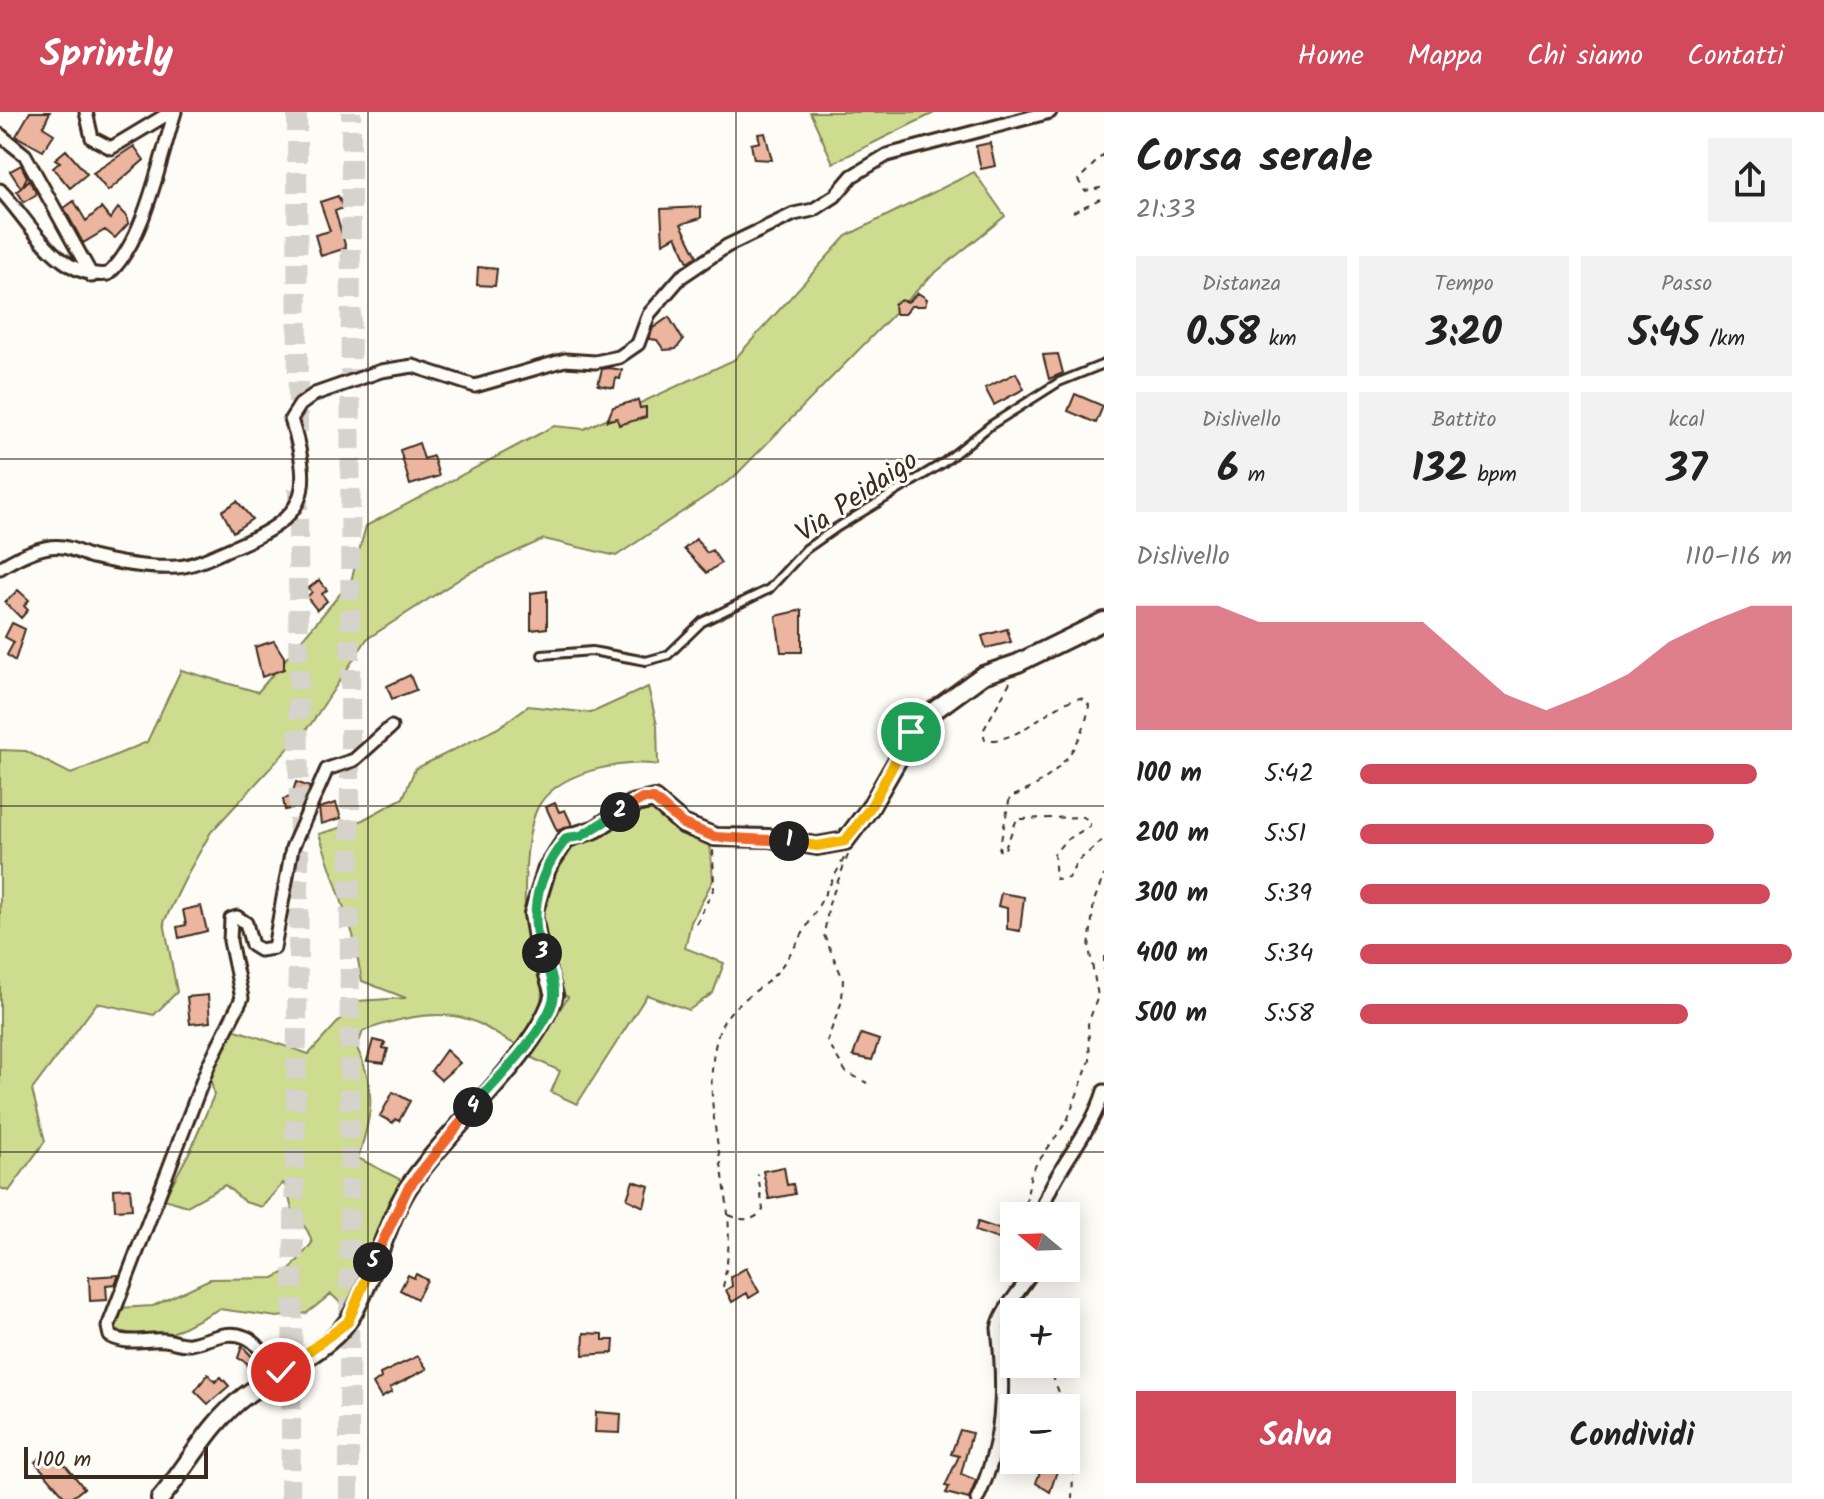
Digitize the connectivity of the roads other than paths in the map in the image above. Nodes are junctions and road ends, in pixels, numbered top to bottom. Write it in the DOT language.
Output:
graph roads {
  1 [pos="86,112"];
  2 [pos="173,112"];
  3 [pos="1050,112"];
  4 [pos="0,135"];
  5 [pos="0,190"];
  6 [pos="92,276"];
  7 [pos="1104,364"];
  8 [pos="0,568"];
  9 [pos="1104,621"];
  10 [pos="542,655"];
  11 [pos="391,727"];
  12 [pos="1104,1091"];
  13 [pos="1045,1202"];
  14 [pos="1027,1282"];
  15 [pos="277,1375"];
  16 [pos="160,1499"];
  17 [pos="977,1499"];
  1 -- 2 [label="street"];
  2 -- 6 [label="street"];
  3 -- 8 [label="street"];
  4 -- 6 [label="street"];
  5 -- 6 [label="street"];
  7 -- 10 [label="lane, Via Peidaigo"];
  9 -- 15 [label="street"];
  11 -- 15 [label="street"];
  12 -- 13 [label="street"];
  14 -- 17 [label="street"];
  15 -- 16 [label="street"];
}
